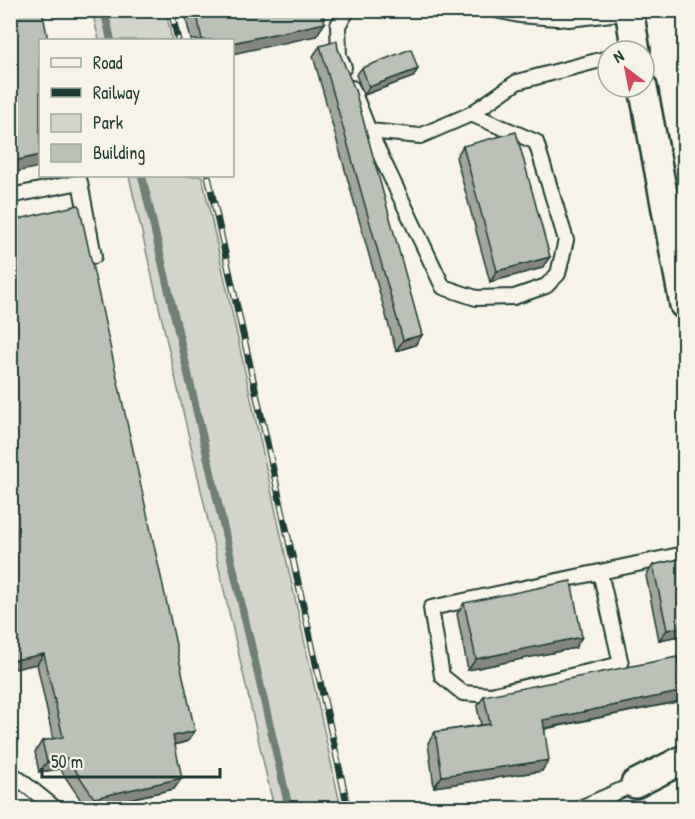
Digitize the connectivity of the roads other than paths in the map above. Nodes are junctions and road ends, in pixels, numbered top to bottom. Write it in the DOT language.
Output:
graph roads {
  1 [pos="348,10"];
  2 [pos="495,10"];
  3 [pos="629,11"];
  4 [pos="633,39"];
  5 [pos="596,60"];
  6 [pos="645,99"];
  7 [pos="471,114"];
  8 [pos="369,130"];
  9 [pos="10,196"];
  10 [pos="94,256"];
  11 [pos="684,305"];
  12 [pos="684,554"];
  13 [pos="600,572"];
  14 [pos="684,759"];
  15 [pos="10,772"];
  16 [pos="635,784"];
  17 [pos="55,808"];
  18 [pos="580,808"];
  1 -- 8 [label="lane"];
  2 -- 3 [label="lane"];
  3 -- 4 [label="street"];
  5 -- 7 [label="lane"];
  6 -- 11 [label="street"];
  7 -- 8 [label="lane"];
  7 -- 8 [label="lane"];
  9 -- 10 [label="lane"];
  12 -- 13 [label="lane"];
  13 -- 13 [label="lane"];
  14 -- 16 [label="street"];
  15 -- 17 [label="lane"];
  16 -- 18 [label="lane"];
}
